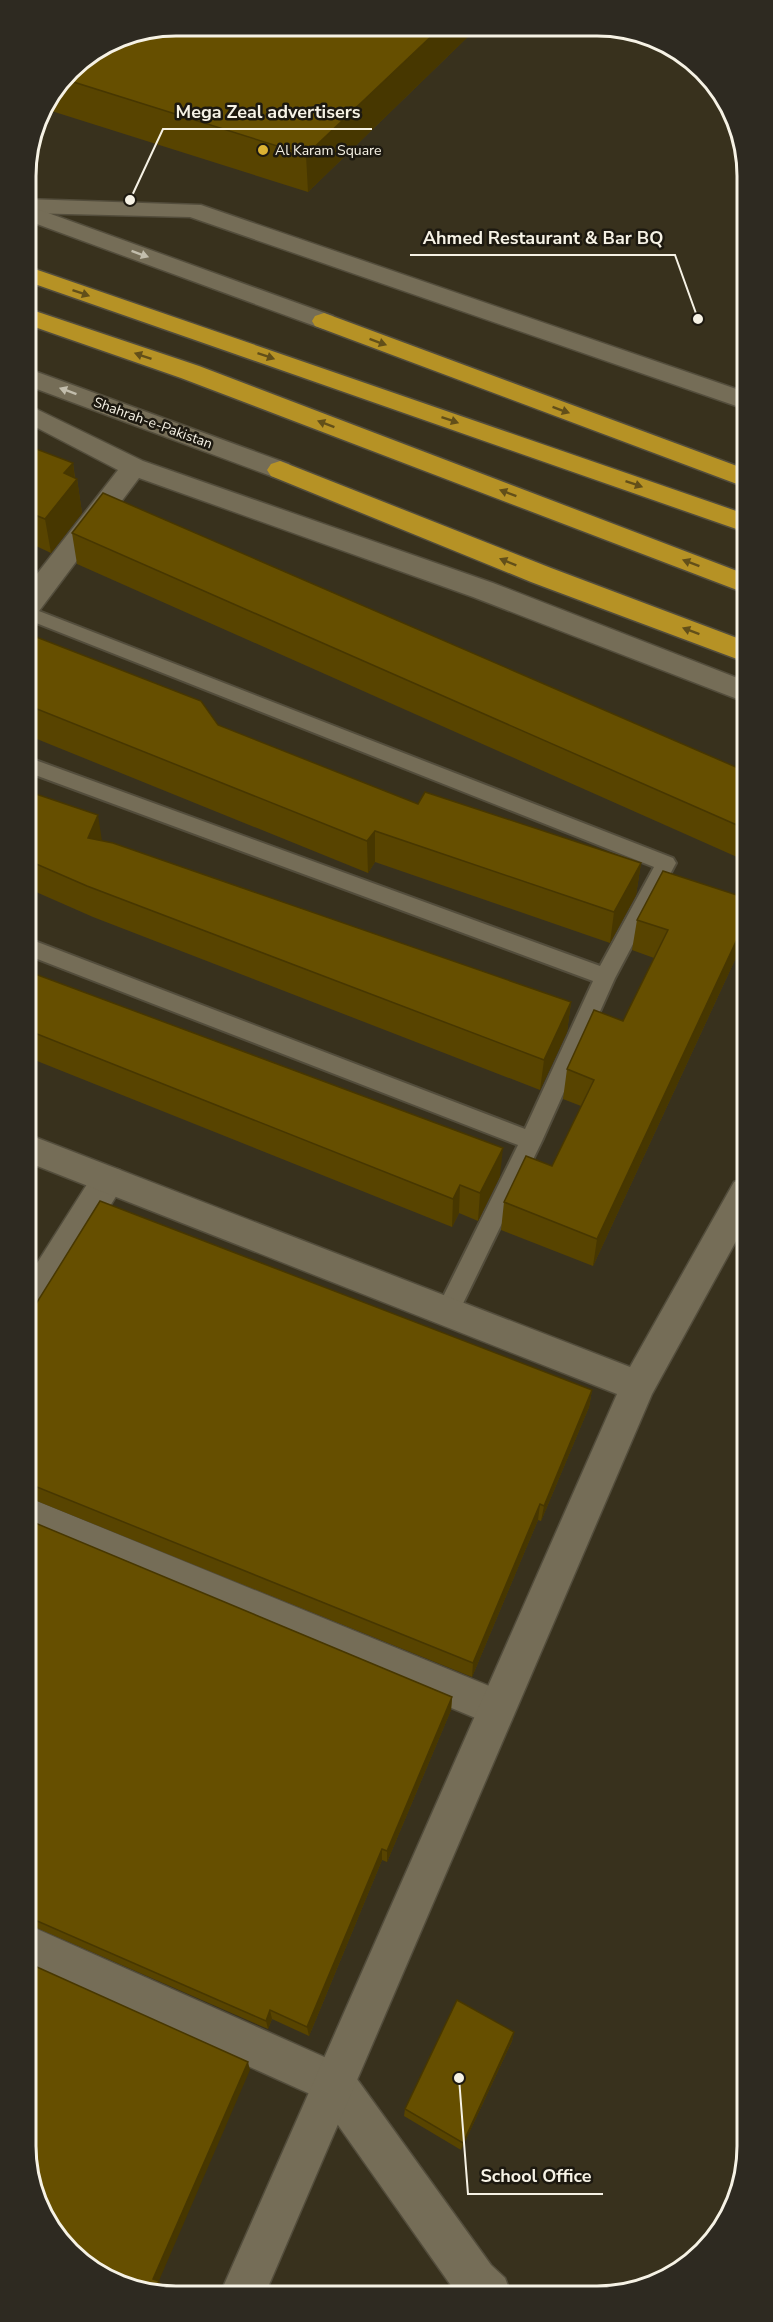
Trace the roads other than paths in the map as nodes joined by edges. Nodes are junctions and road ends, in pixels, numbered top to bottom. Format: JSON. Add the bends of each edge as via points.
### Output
{"nodes":[{"id":1,"x":36,"y":206,"type":"edge"},
{"id":2,"x":36,"y":216,"type":"edge"},
{"id":3,"x":36,"y":276,"type":"edge"},
{"id":4,"x":36,"y":318,"type":"edge"},
{"id":5,"x":324,"y":321,"type":"joint"},
{"id":6,"x":36,"y":380,"type":"edge"},
{"id":7,"x":737,"y":398,"type":"edge"},
{"id":8,"x":36,"y":417,"type":"edge"},
{"id":9,"x":134,"y":467,"type":"junction"},
{"id":10,"x":280,"y":470,"type":"joint"},
{"id":11,"x":737,"y":475,"type":"edge"},
{"id":12,"x":737,"y":520,"type":"edge"},
{"id":13,"x":737,"y":581,"type":"edge"},
{"id":14,"x":36,"y":597,"type":"edge"},
{"id":15,"x":36,"y":614,"type":"edge"},
{"id":16,"x":737,"y":649,"type":"edge"},
{"id":17,"x":737,"y":689,"type":"edge"},
{"id":18,"x":36,"y":767,"type":"edge"},
{"id":19,"x":36,"y":949,"type":"edge"},
{"id":20,"x":605,"y":977,"type":"junction"},
{"id":21,"x":531,"y":1141,"type":"junction"},
{"id":22,"x":36,"y":1152,"type":"edge"},
{"id":23,"x":108,"y":1180,"type":"junction"},
{"id":24,"x":737,"y":1208,"type":"edge"},
{"id":25,"x":36,"y":1295,"type":"edge"},
{"id":26,"x":447,"y":1312,"type":"junction"},
{"id":27,"x":638,"y":1386,"type":"junction"},
{"id":28,"x":36,"y":1518,"type":"edge"},
{"id":29,"x":497,"y":1708,"type":"junction"},
{"id":30,"x":36,"y":1950,"type":"edge"},
{"id":31,"x":334,"y":2083,"type":"junction"},
{"id":32,"x":245,"y":2286,"type":"edge"},
{"id":33,"x":480,"y":2286,"type":"edge"}],
"edges":[{"from":1,"to":7,"type":"street","via":[[193,210]]},
{"from":2,"to":5,"type":"street","one_way":true},
{"from":3,"to":12,"type":"highway","one_way":true},
{"from":13,"to":4,"type":"highway","one_way":true,"via":[[190,372]]},
{"from":5,"to":11,"type":"highway","one_way":true},
{"from":10,"to":6,"type":"street","name":"Shahrah-e-Pakistan","one_way":true},
{"from":8,"to":9,"type":"street"},
{"from":9,"to":14,"type":"street"},
{"from":9,"to":17,"type":"street","via":[[483,590]]},
{"from":16,"to":10,"type":"highway","one_way":true},
{"from":15,"to":20,"type":"lane","via":[[666,863]]},
{"from":18,"to":20,"type":"lane"},
{"from":19,"to":21,"type":"lane"},
{"from":20,"to":21,"type":"lane"},
{"from":21,"to":26,"type":"lane"},
{"from":22,"to":23,"type":"street"},
{"from":23,"to":25,"type":"street"},
{"from":23,"to":26,"type":"street"},
{"from":24,"to":27,"type":"street"},
{"from":26,"to":27,"type":"street"},
{"from":27,"to":29,"type":"street"},
{"from":28,"to":29,"type":"street"},
{"from":29,"to":31,"type":"street"},
{"from":30,"to":31,"type":"street"},
{"from":31,"to":32,"type":"street"},
{"from":31,"to":33,"type":"street"}]}
